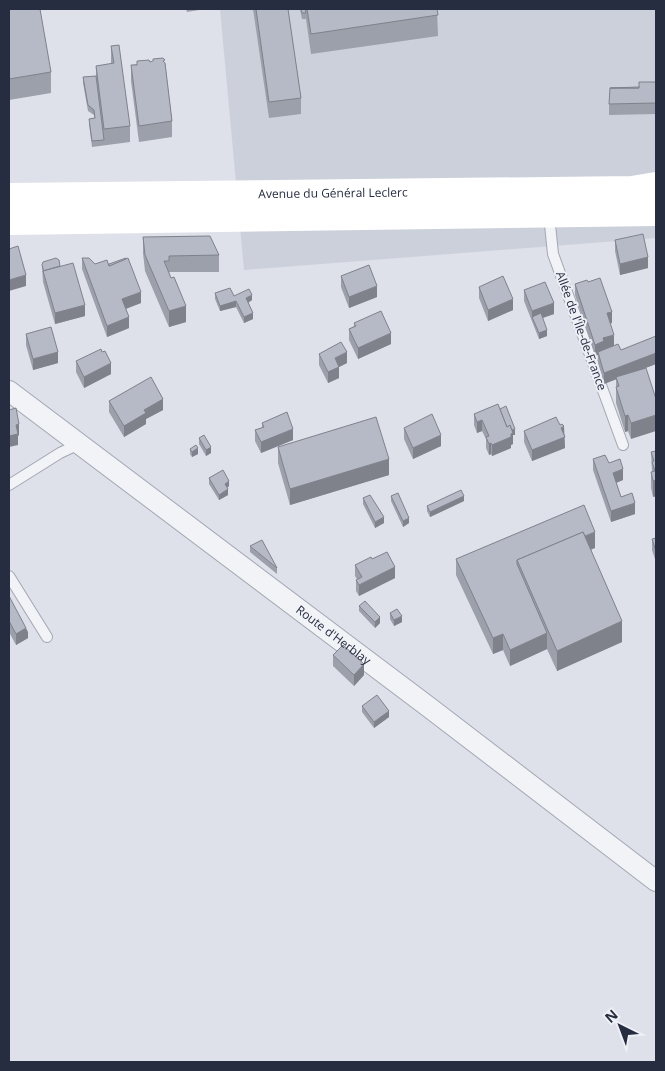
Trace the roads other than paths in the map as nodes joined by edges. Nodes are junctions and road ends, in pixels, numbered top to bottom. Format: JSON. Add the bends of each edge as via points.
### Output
{"nodes":[{"id":1,"x":656,"y":186,"type":"edge"},
{"id":2,"x":9,"y":197,"type":"edge"},
{"id":3,"x":656,"y":212,"type":"edge"},
{"id":4,"x":548,"y":214,"type":"junction"},
{"id":5,"x":9,"y":221,"type":"edge"},
{"id":6,"x":9,"y":391,"type":"edge"},
{"id":7,"x":79,"y":444,"type":"junction"},
{"id":8,"x":623,"y":445,"type":"dead end"},
{"id":9,"x":9,"y":485,"type":"edge"},
{"id":10,"x":9,"y":576,"type":"edge"},
{"id":11,"x":47,"y":637,"type":"dead end"},
{"id":12,"x":656,"y":881,"type":"edge"}],
"edges":[{"from":1,"to":2,"type":"main road","name":"Avenue du Général Leclerc","via":[[632,190]]},
{"from":3,"to":4,"type":"main road","name":"Avenue du Général Leclerc"},
{"from":4,"to":5,"type":"main road","name":"Avenue du Général Leclerc"},
{"from":4,"to":8,"type":"lane","name":"Allée de l'Île-de-France","via":[[553,254]]},
{"from":6,"to":7,"type":"street","name":"Route d'Herblay"},
{"from":7,"to":9,"type":"lane"},
{"from":7,"to":12,"type":"street","name":"Route d'Herblay"},
{"from":10,"to":11,"type":"lane"}]}
